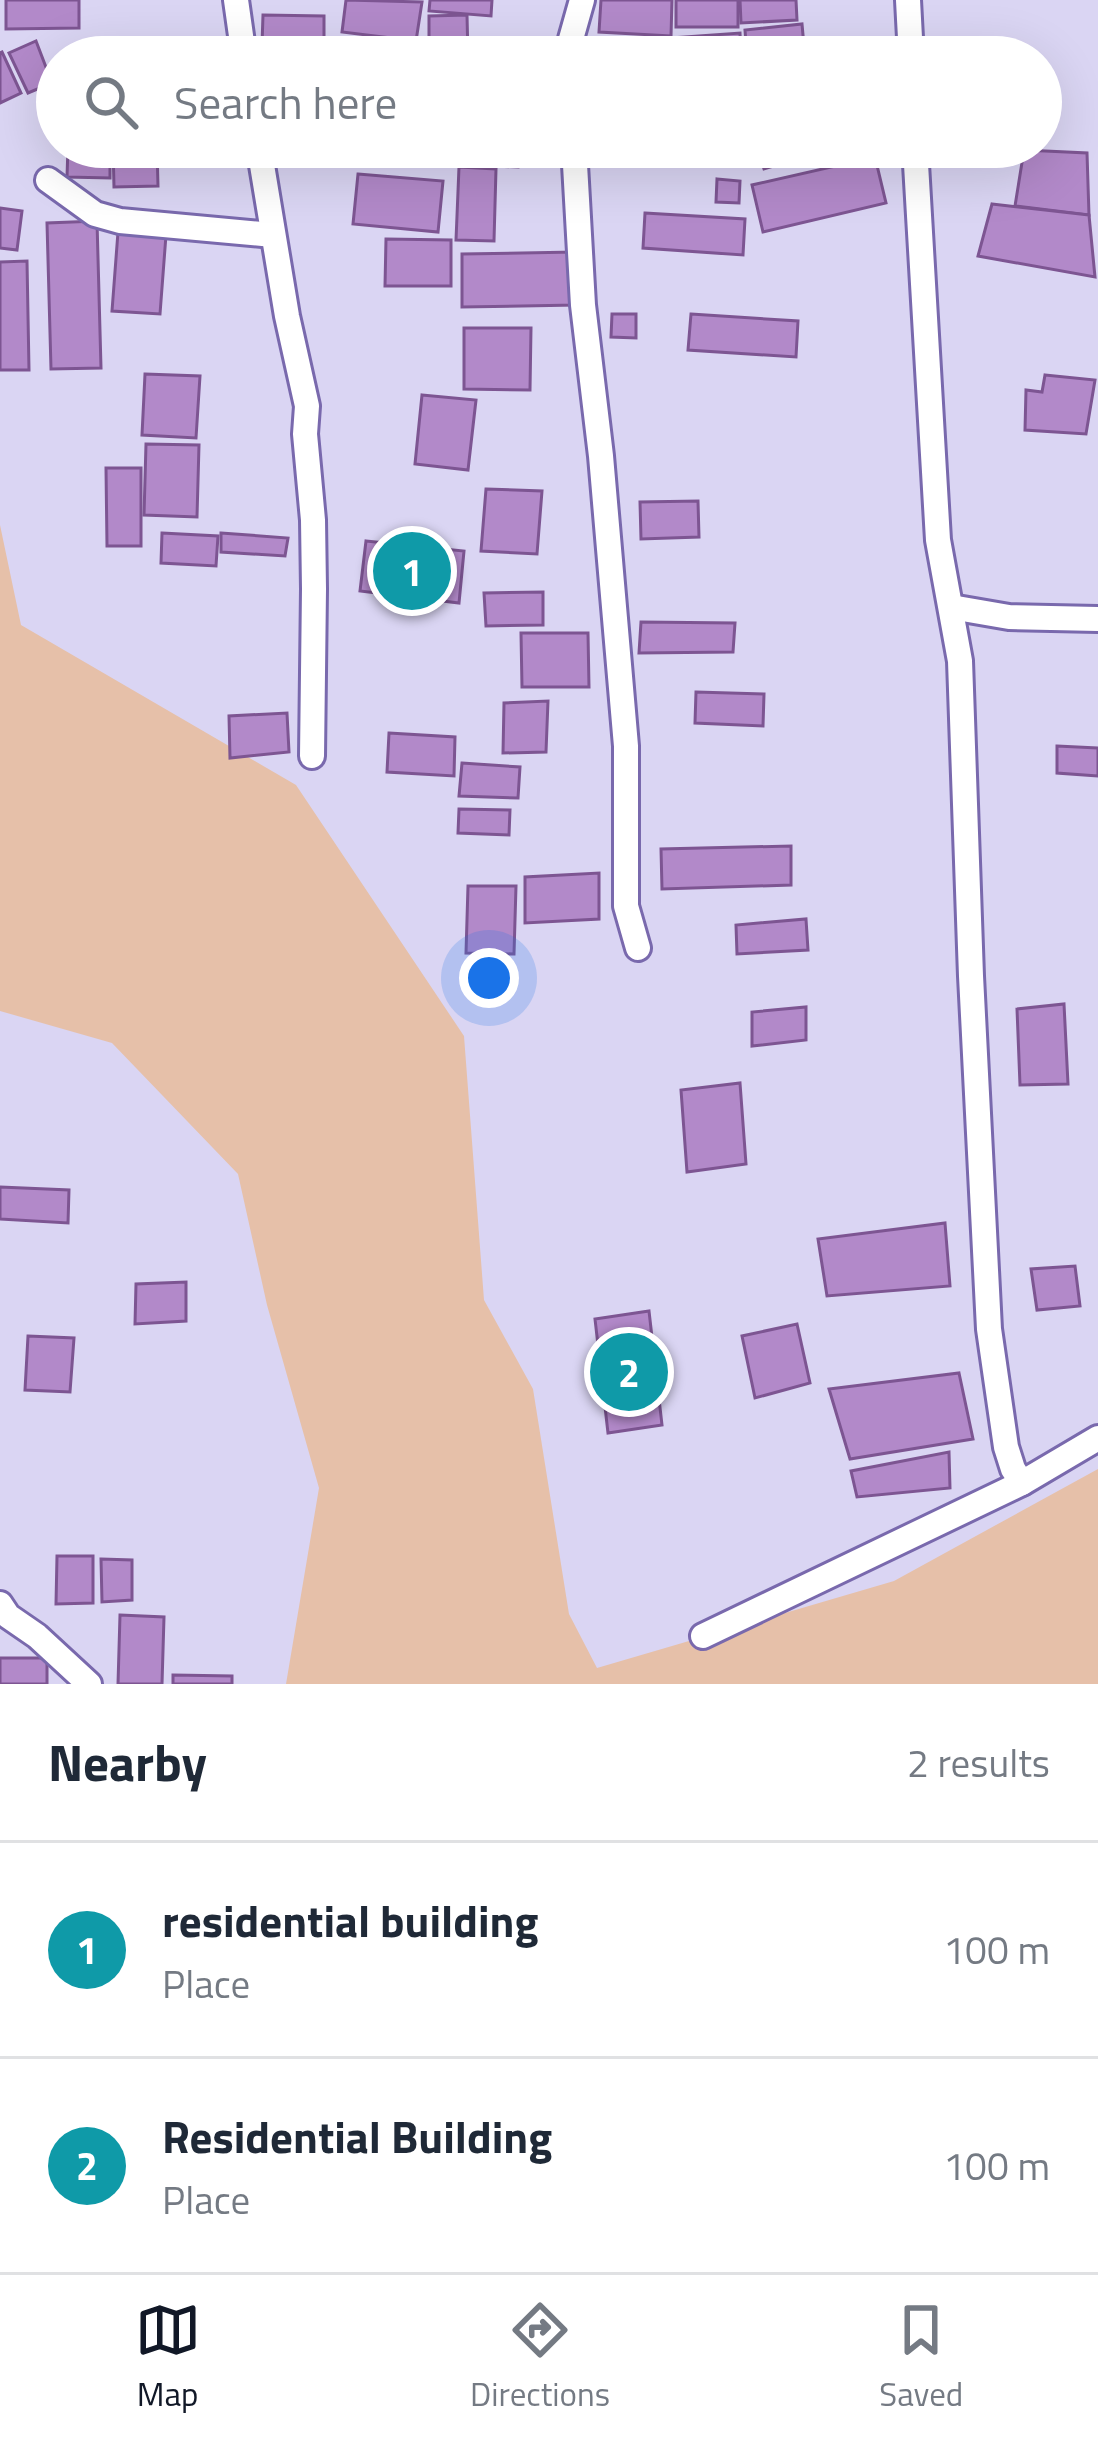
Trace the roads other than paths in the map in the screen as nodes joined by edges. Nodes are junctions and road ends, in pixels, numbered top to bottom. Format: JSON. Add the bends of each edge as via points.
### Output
{"nodes":[{"id":1,"x":236,"y":0,"type":"edge"},
{"id":2,"x":582,"y":0,"type":"edge"},
{"id":3,"x":908,"y":0,"type":"edge"},
{"id":4,"x":241,"y":36,"type":"edge"},
{"id":5,"x":572,"y":36,"type":"edge"},
{"id":6,"x":910,"y":36,"type":"edge"},
{"id":7,"x":262,"y":168,"type":"edge"},
{"id":8,"x":575,"y":168,"type":"edge"},
{"id":9,"x":916,"y":168,"type":"edge"},
{"id":10,"x":48,"y":180,"type":"dead end"},
{"id":11,"x":273,"y":235,"type":"junction"},
{"id":12,"x":951,"y":607,"type":"junction"},
{"id":13,"x":1098,"y":619,"type":"edge"},
{"id":14,"x":312,"y":756,"type":"dead end"},
{"id":15,"x":638,"y":949,"type":"dead end"},
{"id":16,"x":1098,"y":1438,"type":"edge"},
{"id":17,"x":1022,"y":1483,"type":"junction"},
{"id":18,"x":0,"y":1604,"type":"edge"},
{"id":19,"x":703,"y":1636,"type":"dead end"},
{"id":20,"x":89,"y":1684,"type":"edge"}],
"edges":[{"from":1,"to":4,"type":"street"},
{"from":2,"to":5,"type":"street"},
{"from":3,"to":6,"type":"street"},
{"from":7,"to":11,"type":"street"},
{"from":8,"to":15,"type":"street","via":[[626,746],[626,906]]},
{"from":9,"to":12,"type":"street","via":[[938,540]]},
{"from":10,"to":11,"type":"street","via":[[95,214],[120,221]]},
{"from":11,"to":14,"type":"street","via":[[307,406]]},
{"from":12,"to":13,"type":"street"},
{"from":12,"to":17,"type":"street","via":[[960,661],[989,1329],[1006,1447]]},
{"from":16,"to":17,"type":"street"},
{"from":17,"to":19,"type":"street"},
{"from":18,"to":20,"type":"street"}]}
